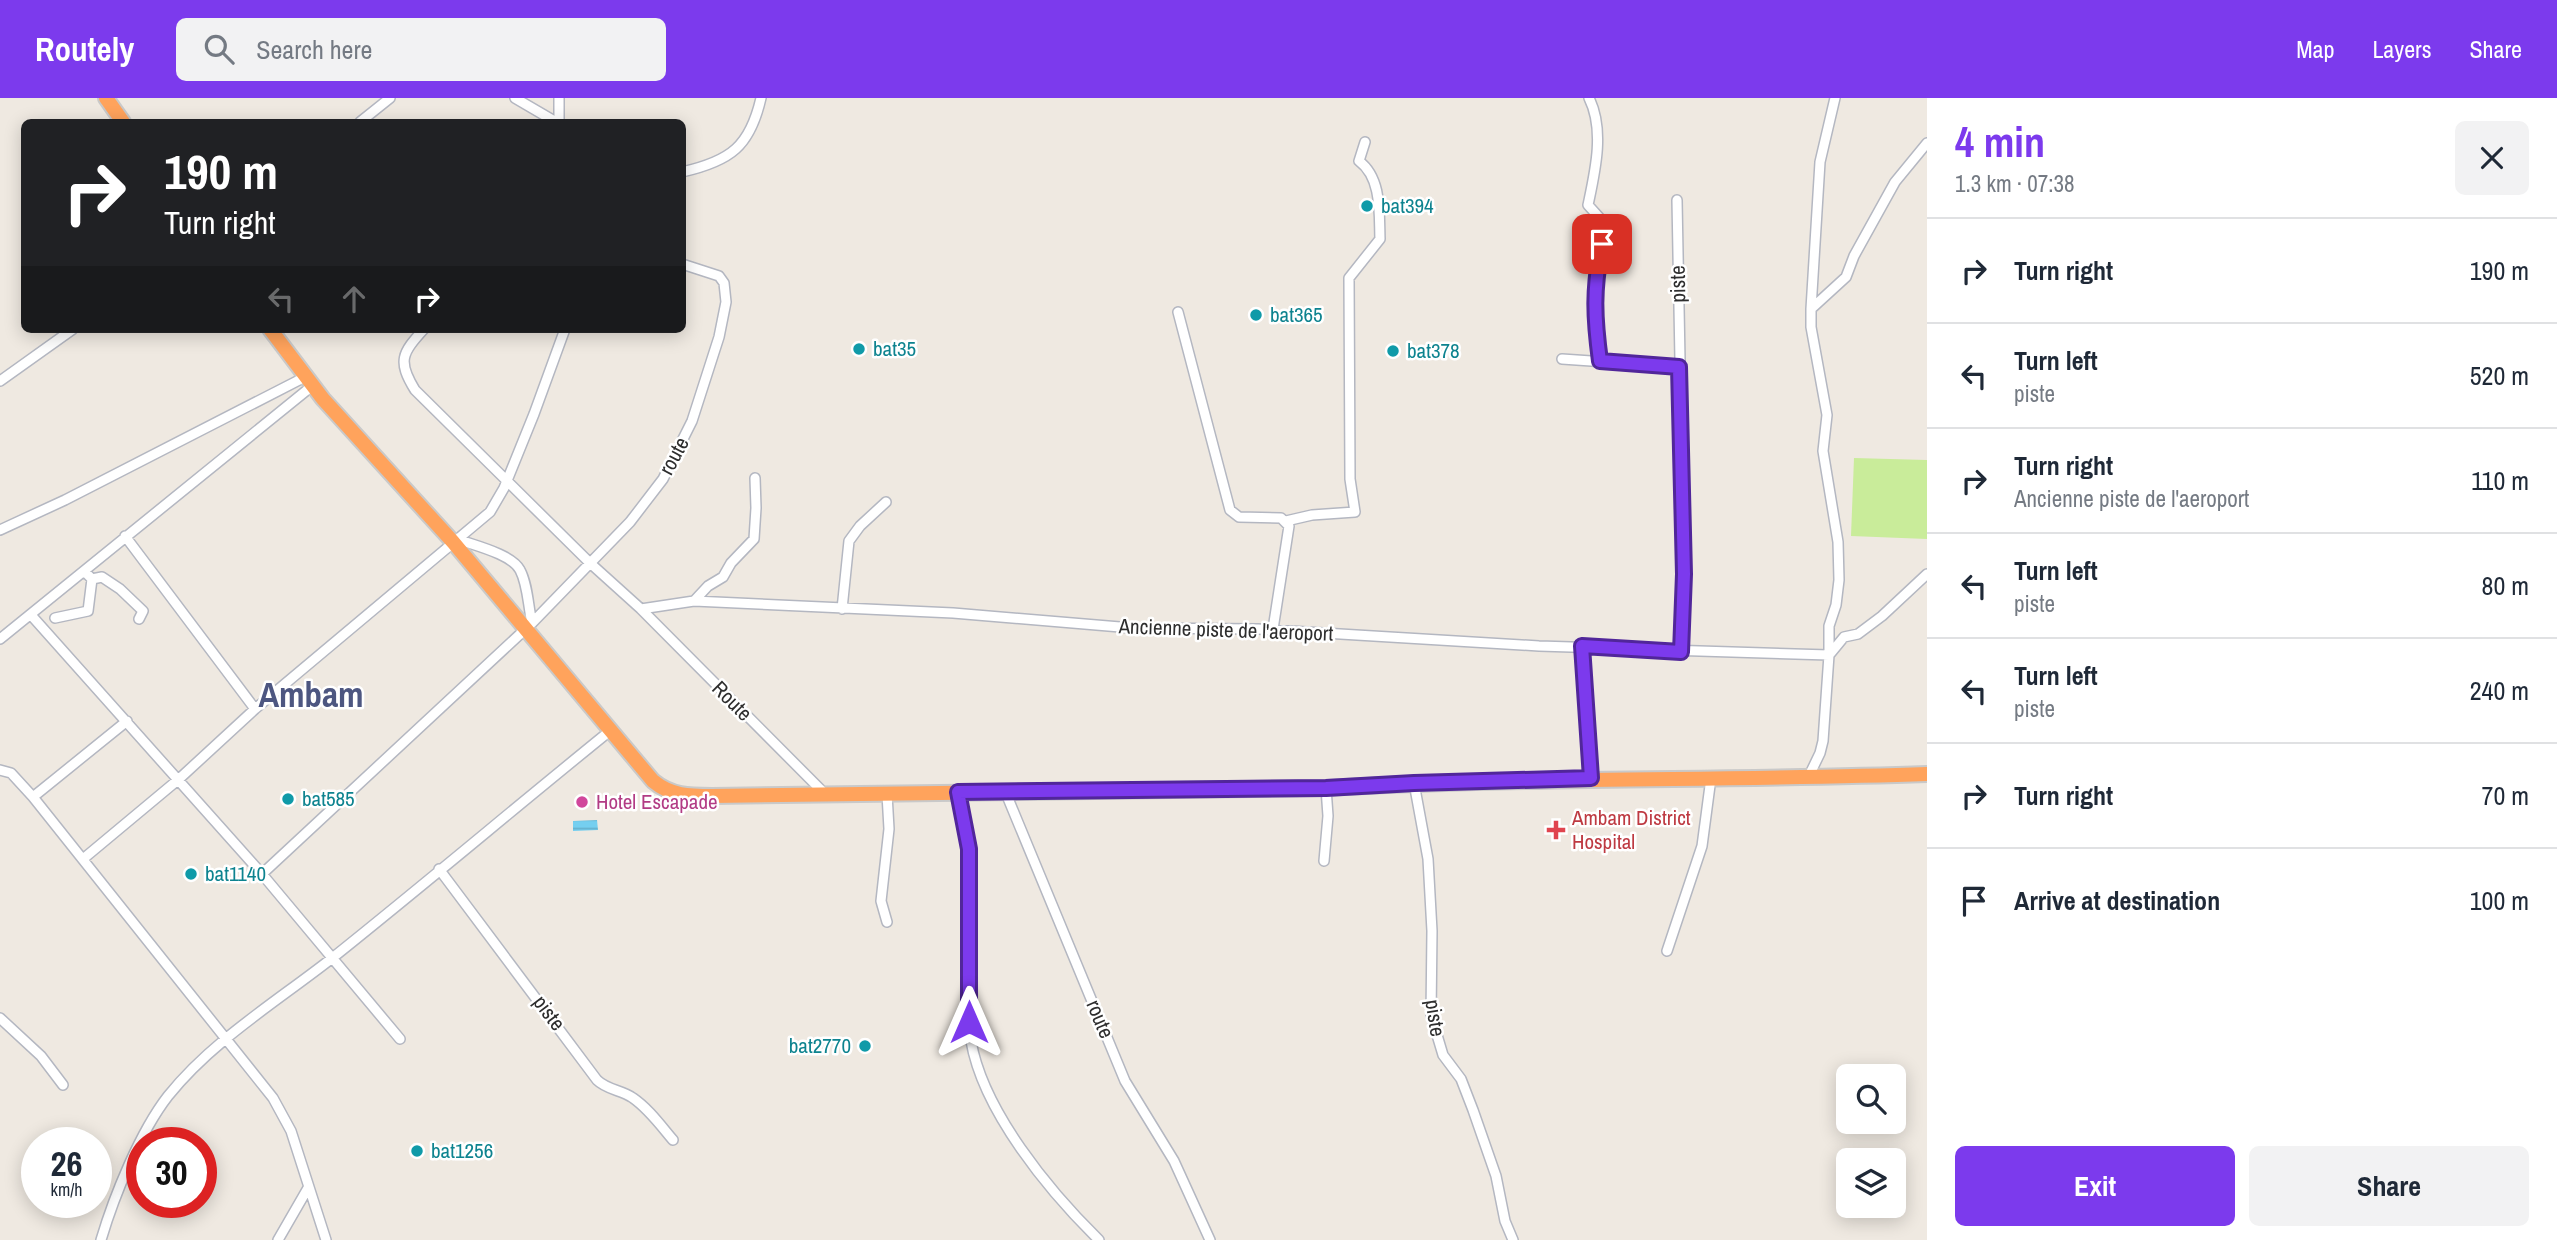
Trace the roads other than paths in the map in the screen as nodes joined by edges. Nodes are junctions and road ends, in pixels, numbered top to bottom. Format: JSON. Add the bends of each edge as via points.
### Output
{"nodes":[{"id":1,"x":106,"y":98,"type":"edge"},
{"id":2,"x":390,"y":98,"type":"edge"},
{"id":3,"x":515,"y":98,"type":"edge"},
{"id":4,"x":559,"y":98,"type":"edge"},
{"id":5,"x":761,"y":98,"type":"edge"},
{"id":6,"x":1589,"y":98,"type":"edge"},
{"id":7,"x":1835,"y":98,"type":"edge"},
{"id":8,"x":121,"y":119,"type":"edge"},
{"id":9,"x":364,"y":119,"type":"edge"},
{"id":10,"x":552,"y":119,"type":"edge"},
{"id":11,"x":557,"y":119,"type":"edge"},
{"id":12,"x":1365,"y":142,"type":"dead end"},
{"id":13,"x":1927,"y":143,"type":"edge"},
{"id":14,"x":686,"y":171,"type":"edge"},
{"id":15,"x":1677,"y":200,"type":"dead end"},
{"id":16,"x":686,"y":265,"type":"edge"},
{"id":17,"x":1811,"y":309,"type":"junction"},
{"id":18,"x":1178,"y":312,"type":"dead end"},
{"id":19,"x":67,"y":333,"type":"edge"},
{"id":20,"x":273,"y":333,"type":"edge"},
{"id":21,"x":421,"y":333,"type":"edge"},
{"id":22,"x":564,"y":333,"type":"edge"},
{"id":23,"x":1562,"y":359,"type":"dead end"},
{"id":24,"x":1600,"y":361,"type":"junction"},
{"id":25,"x":1679,"y":367,"type":"junction"},
{"id":26,"x":0,"y":381,"type":"edge"},
{"id":27,"x":308,"y":382,"type":"junction"},
{"id":28,"x":755,"y":478,"type":"dead end"},
{"id":29,"x":508,"y":479,"type":"junction"},
{"id":30,"x":887,"y":502,"type":"dead end"},
{"id":31,"x":1286,"y":521,"type":"junction"},
{"id":32,"x":0,"y":530,"type":"edge"},
{"id":33,"x":125,"y":536,"type":"junction"},
{"id":34,"x":455,"y":540,"type":"junction"},
{"id":35,"x":590,"y":563,"type":"junction"},
{"id":36,"x":84,"y":571,"type":"junction"},
{"id":37,"x":1927,"y":574,"type":"edge"},
{"id":38,"x":92,"y":579,"type":"junction"},
{"id":39,"x":694,"y":601,"type":"junction"},
{"id":40,"x":641,"y":609,"type":"junction"},
{"id":41,"x":842,"y":609,"type":"junction"},
{"id":42,"x":31,"y":615,"type":"junction"},
{"id":43,"x":55,"y":618,"type":"dead end"},
{"id":44,"x":139,"y":619,"type":"dead end"},
{"id":45,"x":528,"y":626,"type":"junction"},
{"id":46,"x":1273,"y":629,"type":"junction"},
{"id":47,"x":0,"y":639,"type":"edge"},
{"id":48,"x":1582,"y":646,"type":"junction"},
{"id":49,"x":1681,"y":652,"type":"junction"},
{"id":50,"x":1829,"y":655,"type":"junction"},
{"id":51,"x":255,"y":709,"type":"junction"},
{"id":52,"x":127,"y":721,"type":"junction"},
{"id":53,"x":611,"y":730,"type":"junction"},
{"id":54,"x":0,"y":770,"type":"edge"},
{"id":55,"x":1927,"y":774,"type":"edge"},
{"id":56,"x":1591,"y":778,"type":"junction"},
{"id":57,"x":1711,"y":778,"type":"junction"},
{"id":58,"x":1808,"y":778,"type":"junction"},
{"id":59,"x":178,"y":779,"type":"junction"},
{"id":60,"x":1414,"y":783,"type":"junction"},
{"id":61,"x":1326,"y":788,"type":"junction"},
{"id":62,"x":1005,"y":790,"type":"junction"},
{"id":63,"x":958,"y":792,"type":"junction"},
{"id":64,"x":824,"y":793,"type":"junction"},
{"id":65,"x":887,"y":794,"type":"junction"},
{"id":66,"x":33,"y":797,"type":"junction"},
{"id":67,"x":83,"y":859,"type":"junction"},
{"id":68,"x":1324,"y":861,"type":"dead end"},
{"id":69,"x":439,"y":869,"type":"junction"},
{"id":70,"x":262,"y":874,"type":"junction"},
{"id":71,"x":887,"y":922,"type":"dead end"},
{"id":72,"x":1667,"y":951,"type":"dead end"},
{"id":73,"x":333,"y":957,"type":"junction"},
{"id":74,"x":0,"y":1018,"type":"edge"},
{"id":75,"x":400,"y":1039,"type":"dead end"},
{"id":76,"x":226,"y":1040,"type":"junction"},
{"id":77,"x":63,"y":1085,"type":"dead end"},
{"id":78,"x":673,"y":1140,"type":"dead end"},
{"id":79,"x":308,"y":1188,"type":"junction"},
{"id":80,"x":101,"y":1240,"type":"edge"},
{"id":81,"x":278,"y":1240,"type":"edge"},
{"id":82,"x":326,"y":1240,"type":"edge"},
{"id":83,"x":1099,"y":1240,"type":"edge"},
{"id":84,"x":1210,"y":1240,"type":"edge"},
{"id":85,"x":1513,"y":1240,"type":"edge"}],
"edges":[{"from":1,"to":8,"type":"highway"},
{"from":2,"to":9,"type":"street"},
{"from":3,"to":10,"type":"street"},
{"from":4,"to":11,"type":"street"},
{"from":5,"to":14,"type":"street","via":[[752,131],[740,145],[718,160]]},
{"from":6,"to":24,"type":"street","via":[[1595,110],[1597,164],[1588,205],[1605,225],[1595,283]]},
{"from":7,"to":17,"type":"street","via":[[1820,162]]},
{"from":12,"to":31,"type":"street","via":[[1359,161],[1368,168],[1378,197],[1380,239],[1349,278],[1350,479],[1355,512]]},
{"from":13,"to":17,"type":"street","via":[[1895,182],[1846,277]]},
{"from":15,"to":25,"type":"street","name":"piste"},
{"from":16,"to":35,"type":"street","name":"route","via":[[713,272],[724,283],[726,302],[692,421],[672,464],[647,501]]},
{"from":17,"to":50,"type":"street","via":[[1828,415],[1824,451],[1838,542],[1839,580],[1829,626]]},
{"from":18,"to":31,"type":"street","via":[[1230,510],[1239,517]]},
{"from":19,"to":26,"type":"street"},
{"from":20,"to":27,"type":"highway"},
{"from":21,"to":29,"type":"street","via":[[405,353],[407,377]]},
{"from":22,"to":29,"type":"street"},
{"from":23,"to":24,"type":"street"},
{"from":24,"to":25,"type":"street"},
{"from":25,"to":49,"type":"street","name":"piste","via":[[1684,574]]},
{"from":27,"to":32,"type":"street"},
{"from":27,"to":33,"type":"street"},
{"from":27,"to":34,"type":"highway"},
{"from":28,"to":39,"type":"street","via":[[754,539],[723,577]]},
{"from":29,"to":34,"type":"street","via":[[490,512]]},
{"from":29,"to":35,"type":"street"},
{"from":30,"to":41,"type":"street","via":[[849,541]]},
{"from":31,"to":46,"type":"street","via":[[1289,526]]},
{"from":33,"to":36,"type":"street"},
{"from":33,"to":51,"type":"street"},
{"from":34,"to":45,"type":"highway"},
{"from":34,"to":45,"type":"street","via":[[515,562],[526,588]]},
{"from":34,"to":51,"type":"street"},
{"from":35,"to":40,"type":"street"},
{"from":35,"to":45,"type":"street","name":"route"},
{"from":36,"to":38,"type":"street"},
{"from":36,"to":42,"type":"street"},
{"from":37,"to":50,"type":"street","via":[[1882,616],[1858,634],[1844,637]]},
{"from":38,"to":43,"type":"street","via":[[88,611]]},
{"from":38,"to":44,"type":"street","via":[[102,577],[120,589],[143,611]]},
{"from":39,"to":40,"type":"street","name":"Ancienne piste de l'aeroport"},
{"from":39,"to":41,"type":"street","name":"Ancienne piste de l'aeroport"},
{"from":40,"to":64,"type":"street","name":"Route"},
{"from":41,"to":46,"type":"street","name":"Ancienne piste de l'aeroport","via":[[1132,628]]},
{"from":42,"to":47,"type":"street"},
{"from":42,"to":52,"type":"street"},
{"from":45,"to":53,"type":"highway"},
{"from":45,"to":70,"type":"street","name":"route"},
{"from":46,"to":48,"type":"street","name":"Ancienne piste de l'aeroport"},
{"from":48,"to":49,"type":"street","name":"Ancienne piste de l'aeroport"},
{"from":48,"to":56,"type":"street"},
{"from":49,"to":50,"type":"street","name":"Ancienne piste de l'aeroport"},
{"from":50,"to":58,"type":"street","via":[[1823,741]]},
{"from":51,"to":59,"type":"street"},
{"from":52,"to":59,"type":"street"},
{"from":52,"to":66,"type":"street"},
{"from":53,"to":64,"type":"highway","via":[[653,781],[674,794]]},
{"from":53,"to":69,"type":"street"},
{"from":54,"to":66,"type":"street","via":[[11,772]]},
{"from":55,"to":58,"type":"highway"},
{"from":56,"to":57,"type":"highway"},
{"from":56,"to":60,"type":"highway"},
{"from":57,"to":58,"type":"highway"},
{"from":57,"to":72,"type":"street","via":[[1702,846]]},
{"from":59,"to":67,"type":"street"},
{"from":59,"to":70,"type":"street"},
{"from":60,"to":61,"type":"highway"},
{"from":60,"to":85,"type":"street","name":"piste","via":[[1428,859],[1431,1015],[1443,1055],[1461,1079],[1473,1110]]},
{"from":61,"to":62,"type":"highway"},
{"from":61,"to":68,"type":"street"},
{"from":62,"to":63,"type":"highway"},
{"from":62,"to":84,"type":"street","name":"route","via":[[1125,1081],[1174,1161]]},
{"from":63,"to":65,"type":"highway"},
{"from":63,"to":83,"type":"street","via":[[969,849],[969,1022],[976,1065],[1005,1125]]},
{"from":64,"to":65,"type":"highway"},
{"from":65,"to":71,"type":"street","via":[[889,829],[881,901]]},
{"from":66,"to":67,"type":"street"},
{"from":67,"to":76,"type":"street"},
{"from":69,"to":73,"type":"street"},
{"from":69,"to":78,"type":"street","name":"piste","via":[[597,1080],[640,1103]]},
{"from":70,"to":73,"type":"street"},
{"from":73,"to":75,"type":"street"},
{"from":73,"to":76,"type":"street"},
{"from":74,"to":77,"type":"street","via":[[41,1056]]},
{"from":76,"to":79,"type":"street","via":[[284,1115]]},
{"from":76,"to":80,"type":"street","via":[[156,1114],[119,1189]]},
{"from":79,"to":81,"type":"street"},
{"from":79,"to":82,"type":"street"}]}
